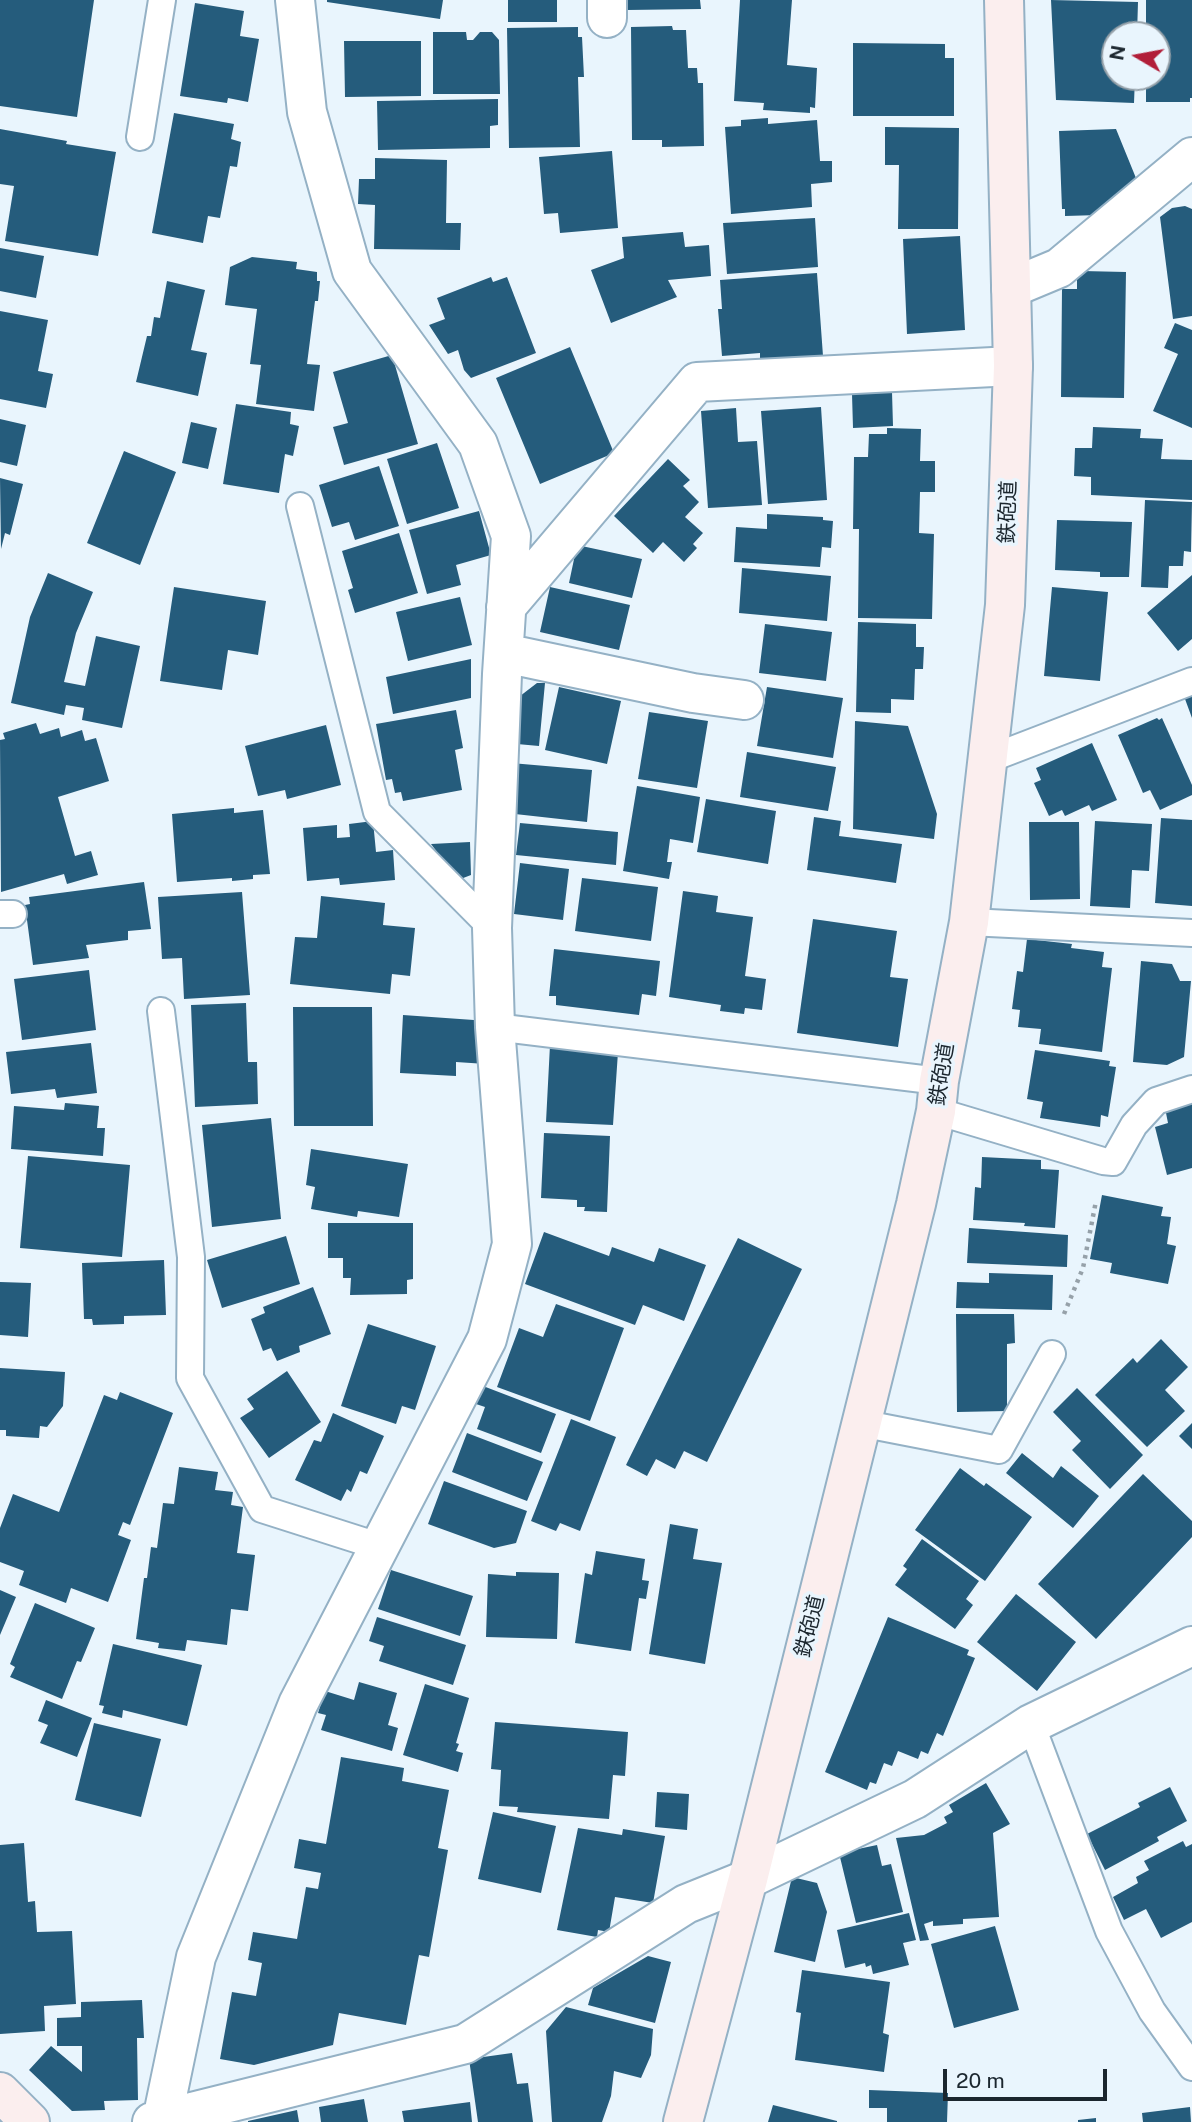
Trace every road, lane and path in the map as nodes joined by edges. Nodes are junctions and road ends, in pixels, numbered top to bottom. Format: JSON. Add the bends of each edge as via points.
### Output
{"nodes":[{"id":1,"x":162,"y":0,"type":"edge"},
{"id":2,"x":295,"y":0,"type":"edge"},
{"id":3,"x":1004,"y":0,"type":"edge"},
{"id":4,"x":140,"y":137,"type":"dead end"},
{"id":5,"x":1192,"y":157,"type":"edge"},
{"id":6,"x":1011,"y":288,"type":"junction"},
{"id":7,"x":1013,"y":366,"type":"junction"},
{"id":8,"x":300,"y":506,"type":"dead end"},
{"id":9,"x":506,"y":607,"type":"junction"},
{"id":10,"x":503,"y":653,"type":"junction"},
{"id":11,"x":1192,"y":681,"type":"edge"},
{"id":12,"x":744,"y":700,"type":"dead end"},
{"id":13,"x":989,"y":759,"type":"junction"},
{"id":14,"x":969,"y":922,"type":"junction"},
{"id":15,"x":492,"y":928,"type":"junction"},
{"id":16,"x":1192,"y":933,"type":"edge"},
{"id":17,"x":161,"y":1011,"type":"dead end"},
{"id":18,"x":495,"y":1027,"type":"junction"},
{"id":19,"x":1192,"y":1089,"type":"edge"},
{"id":20,"x":937,"y":1096,"type":"junction"},
{"id":21,"x":1103,"y":1161,"type":"junction"},
{"id":22,"x":1052,"y":1354,"type":"joint"},
{"id":23,"x":860,"y":1423,"type":"junction"},
{"id":24,"x":379,"y":1546,"type":"junction"},
{"id":25,"x":1192,"y":1646,"type":"edge"},
{"id":26,"x":1031,"y":1724,"type":"junction"},
{"id":27,"x":748,"y":1879,"type":"junction"},
{"id":28,"x":1192,"y":2067,"type":"edge"},
{"id":29,"x":0,"y":2092,"type":"edge"},
{"id":30,"x":157,"y":2121,"type":"edge"},
{"id":31,"x":30,"y":2122,"type":"edge"},
{"id":32,"x":683,"y":2122,"type":"edge"}],
"edges":[{"from":1,"to":4,"type":"lane"},
{"from":2,"to":9,"type":"street","via":[[307,112],[352,271],[478,444],[511,536]]},
{"from":3,"to":6,"type":"street","name":"鉄砲道"},
{"from":5,"to":6,"type":"street","via":[[1059,268]]},
{"from":6,"to":7,"type":"street","name":"鉄砲道"},
{"from":7,"to":9,"type":"street","via":[[697,382]]},
{"from":7,"to":13,"type":"street","name":"鉄砲道","via":[[1005,605]]},
{"from":8,"to":15,"type":"lane","via":[[377,812]]},
{"from":9,"to":10,"type":"street"},
{"from":10,"to":12,"type":"street"},
{"from":10,"to":15,"type":"street"},
{"from":11,"to":13,"type":"lane"},
{"from":13,"to":14,"type":"street","name":"鉄砲道"},
{"from":14,"to":16,"type":"lane"},
{"from":14,"to":20,"type":"street","name":"鉄砲道"},
{"from":15,"to":18,"type":"street"},
{"from":17,"to":24,"type":"lane","via":[[191,1257],[190,1378],[261,1509]]},
{"from":18,"to":20,"type":"lane"},
{"from":18,"to":24,"type":"street","via":[[512,1244],[487,1339]]},
{"from":19,"to":21,"type":"lane","via":[[1156,1101],[1134,1125],[1113,1162]]},
{"from":20,"to":21,"type":"lane"},
{"from":20,"to":23,"type":"street","name":"鉄砲道","via":[[916,1203]]},
{"from":21,"to":22,"type":"path","via":[[1083,1268],[1056,1332]]},
{"from":22,"to":23,"type":"lane","via":[[999,1450]]},
{"from":23,"to":27,"type":"street","name":"鉄砲道"},
{"from":24,"to":30,"type":"street","via":[[298,1704],[196,1957]]},
{"from":25,"to":26,"type":"street"},
{"from":26,"to":27,"type":"street","via":[[915,1799]]},
{"from":26,"to":28,"type":"lane","via":[[1109,1931],[1152,2011]]},
{"from":27,"to":30,"type":"street","via":[[685,1904],[465,2044]]},
{"from":27,"to":32,"type":"street","name":"鉄砲道"},
{"from":29,"to":31,"type":"street"}]}
